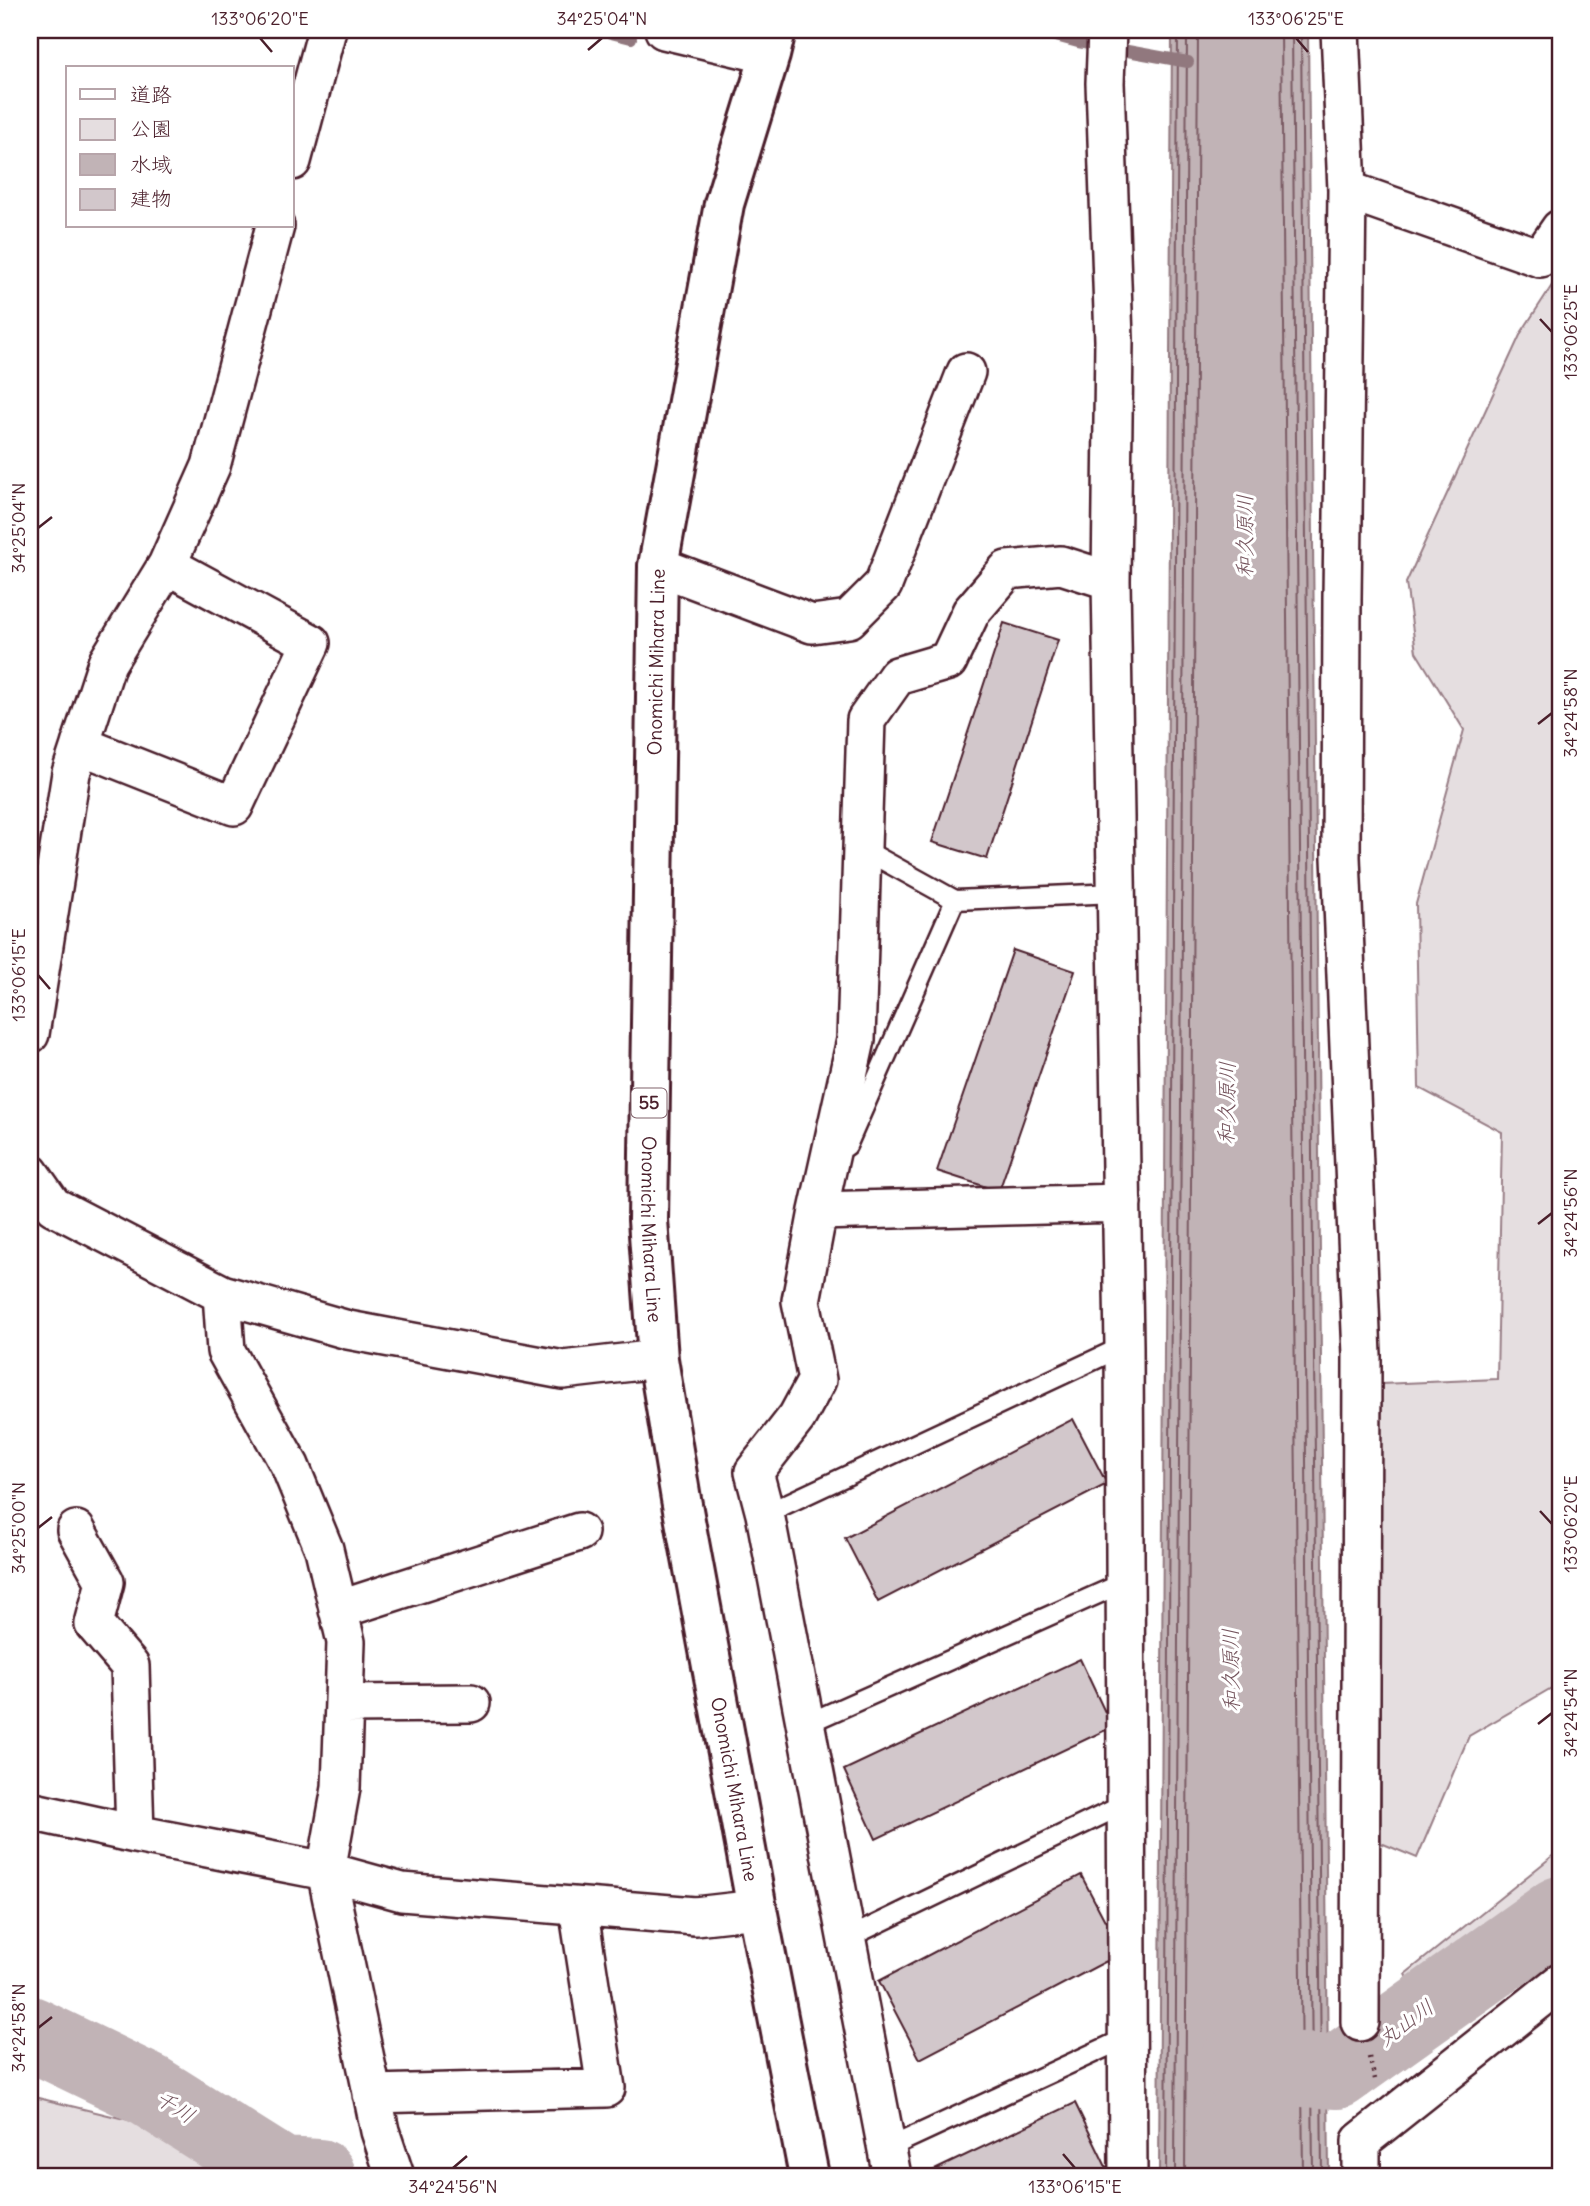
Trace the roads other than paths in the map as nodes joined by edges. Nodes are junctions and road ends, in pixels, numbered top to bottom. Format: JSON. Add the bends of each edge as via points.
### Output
{"nodes":[{"id":1,"x":327,"y":30,"type":"edge"},
{"id":2,"x":664,"y":30,"type":"edge"},
{"id":3,"x":1340,"y":30,"type":"edge"},
{"id":4,"x":1107,"y":31,"type":"edge"},
{"id":5,"x":773,"y":43,"type":"edge"},
{"id":6,"x":294,"y":154,"type":"edge"},
{"id":7,"x":1347,"y":190,"type":"junction"},
{"id":8,"x":274,"y":228,"type":"edge"},
{"id":9,"x":1560,"y":229,"type":"edge"},
{"id":10,"x":966,"y":372,"type":"dead end"},
{"id":11,"x":167,"y":565,"type":"junction"},
{"id":12,"x":657,"y":566,"type":"junction"},
{"id":13,"x":1111,"y":582,"type":"junction"},
{"id":14,"x":80,"y":745,"type":"junction"},
{"id":15,"x":862,"y":848,"type":"junction"},
{"id":16,"x":1116,"y":892,"type":"junction"},
{"id":17,"x":955,"y":900,"type":"junction"},
{"id":18,"x":30,"y":1034,"type":"edge"},
{"id":19,"x":30,"y":1173,"type":"edge"},
{"id":20,"x":1122,"y":1203,"type":"junction"},
{"id":21,"x":818,"y":1211,"type":"junction"},
{"id":22,"x":222,"y":1294,"type":"junction"},
{"id":23,"x":1124,"y":1346,"type":"junction"},
{"id":24,"x":659,"y":1359,"type":"junction"},
{"id":25,"x":765,"y":1514,"type":"junction"},
{"id":26,"x":76,"y":1530,"type":"dead end"},
{"id":27,"x":579,"y":1532,"type":"dead end"},
{"id":28,"x":1125,"y":1582,"type":"junction"},
{"id":29,"x":338,"y":1611,"type":"junction"},
{"id":30,"x":471,"y":1703,"type":"dead end"},
{"id":31,"x":344,"y":1704,"type":"junction"},
{"id":32,"x":806,"y":1724,"type":"junction"},
{"id":33,"x":1127,"y":1803,"type":"junction"},
{"id":34,"x":30,"y":1811,"type":"edge"},
{"id":35,"x":135,"y":1834,"type":"junction"},
{"id":36,"x":326,"y":1871,"type":"junction"},
{"id":37,"x":578,"y":1907,"type":"junction"},
{"id":38,"x":757,"y":1909,"type":"junction"},
{"id":39,"x":846,"y":1939,"type":"junction"},
{"id":40,"x":1560,"y":1983,"type":"edge"},
{"id":41,"x":1360,"y":2022,"type":"road end"},
{"id":42,"x":1128,"y":2036,"type":"junction"},
{"id":43,"x":372,"y":2094,"type":"junction"},
{"id":44,"x":889,"y":2163,"type":"edge"},
{"id":45,"x":395,"y":2176,"type":"edge"},
{"id":46,"x":809,"y":2176,"type":"edge"},
{"id":47,"x":1128,"y":2176,"type":"edge"},
{"id":48,"x":1361,"y":2176,"type":"edge"}],
"edges":[{"from":1,"to":6,"type":"street"},
{"from":2,"to":5,"type":"street"},
{"from":3,"to":7,"type":"street"},
{"from":4,"to":13,"type":"street","via":[[1114,340]]},
{"from":5,"to":12,"type":"main road","name":"Onomichi Mihara Line","number":"55","via":[[724,204]]},
{"from":7,"to":9,"type":"street","via":[[1540,258]]},
{"from":7,"to":41,"type":"street","via":[[1341,857],[1363,1355]]},
{"from":8,"to":11,"type":"street","via":[[211,466]]},
{"from":10,"to":12,"type":"street","via":[[883,585],[849,619],[812,624]]},
{"from":11,"to":14,"type":"street","via":[[107,663]]},
{"from":11,"to":14,"type":"street","via":[[311,643],[233,807]]},
{"from":12,"to":24,"type":"main road","name":"Onomichi Mihara Line","number":"55","via":[[648,1220]]},
{"from":13,"to":15,"type":"street","via":[[1061,565],[1007,570],[971,612],[948,661],[897,676],[866,720]]},
{"from":13,"to":16,"type":"street"},
{"from":14,"to":18,"type":"street","via":[[71,773]]},
{"from":15,"to":17,"type":"lane"},
{"from":15,"to":21,"type":"street","via":[[856,1040]]},
{"from":16,"to":17,"type":"lane"},
{"from":16,"to":20,"type":"street"},
{"from":17,"to":21,"type":"lane"},
{"from":19,"to":22,"type":"street","via":[[53,1206]]},
{"from":20,"to":21,"type":"street"},
{"from":20,"to":23,"type":"street"},
{"from":21,"to":25,"type":"street","via":[[801,1301],[817,1380],[797,1417],[754,1472]]},
{"from":22,"to":24,"type":"street","via":[[348,1330],[563,1370]]},
{"from":22,"to":29,"type":"street","via":[[226,1351],[290,1466],[324,1549]]},
{"from":23,"to":25,"type":"lane"},
{"from":23,"to":28,"type":"street"},
{"from":24,"to":38,"type":"main road","name":"Onomichi Mihara Line","number":"55"},
{"from":25,"to":32,"type":"street"},
{"from":26,"to":35,"type":"street","via":[[105,1582],[94,1624],[130,1666]]},
{"from":27,"to":29,"type":"street"},
{"from":28,"to":32,"type":"lane"},
{"from":28,"to":33,"type":"street"},
{"from":29,"to":31,"type":"street","via":[[346,1642]]},
{"from":30,"to":31,"type":"street"},
{"from":31,"to":36,"type":"street","via":[[341,1788]]},
{"from":32,"to":39,"type":"street"},
{"from":33,"to":39,"type":"lane"},
{"from":33,"to":42,"type":"street"},
{"from":34,"to":35,"type":"street"},
{"from":35,"to":36,"type":"street"},
{"from":36,"to":37,"type":"street","via":[[402,1892]]},
{"from":36,"to":43,"type":"street"},
{"from":37,"to":38,"type":"street","via":[[695,1916]]},
{"from":37,"to":43,"type":"street","via":[[606,2088]]},
{"from":38,"to":46,"type":"main road","name":"Onomichi Mihara Line","number":"55"},
{"from":39,"to":44,"type":"street"},
{"from":40,"to":48,"type":"street","via":[[1361,2141]]},
{"from":42,"to":44,"type":"lane"},
{"from":42,"to":47,"type":"street"},
{"from":43,"to":45,"type":"street"}]}
